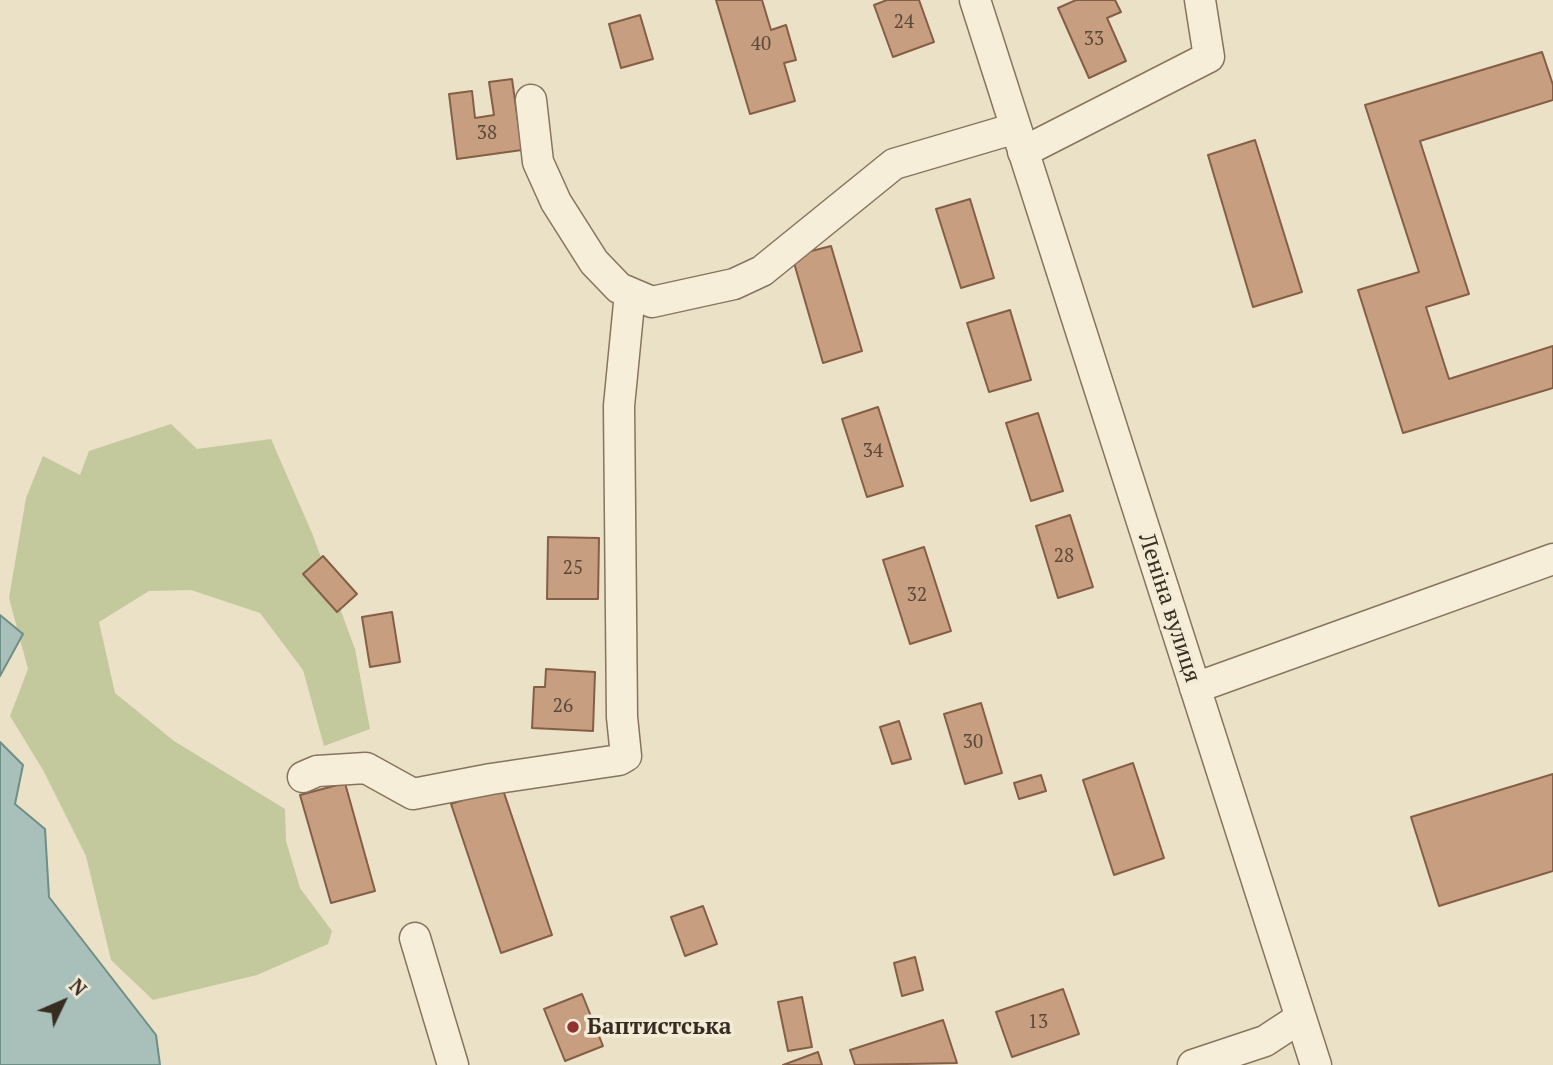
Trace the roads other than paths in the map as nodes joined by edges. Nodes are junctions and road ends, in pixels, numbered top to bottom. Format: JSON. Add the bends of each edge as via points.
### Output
{"nodes":[{"id":1,"x":975,"y":0,"type":"edge"},
{"id":2,"x":1200,"y":0,"type":"edge"},
{"id":3,"x":531,"y":100,"type":"dead end"},
{"id":4,"x":1019,"y":140,"type":"junction"},
{"id":5,"x":630,"y":293,"type":"junction"},
{"id":6,"x":1553,"y":559,"type":"edge"},
{"id":7,"x":1195,"y":688,"type":"junction"},
{"id":8,"x":303,"y":776,"type":"dead end"},
{"id":9,"x":415,"y":939,"type":"dead end"},
{"id":10,"x":1300,"y":1018,"type":"junction"},
{"id":11,"x":453,"y":1065,"type":"edge"},
{"id":12,"x":1193,"y":1065,"type":"edge"},
{"id":13,"x":1316,"y":1065,"type":"edge"}],
"edges":[{"from":1,"to":4,"type":"street","name":"Леніна вулиця"},
{"from":2,"to":4,"type":"street","via":[[1209,57]]},
{"from":3,"to":5,"type":"street","via":[[538,162],[556,202],[594,262]]},
{"from":4,"to":5,"type":"street","via":[[894,164],[762,271],[734,284],[652,302]]},
{"from":4,"to":7,"type":"street","name":"Леніна вулиця"},
{"from":5,"to":8,"type":"street","via":[[619,406],[626,756],[619,761],[413,794],[366,768]]},
{"from":6,"to":7,"type":"street"},
{"from":7,"to":10,"type":"street","name":"Леніна вулиця"},
{"from":9,"to":11,"type":"street"},
{"from":10,"to":12,"type":"street","via":[[1265,1041]]},
{"from":10,"to":13,"type":"street","name":"Леніна вулиця"}]}
